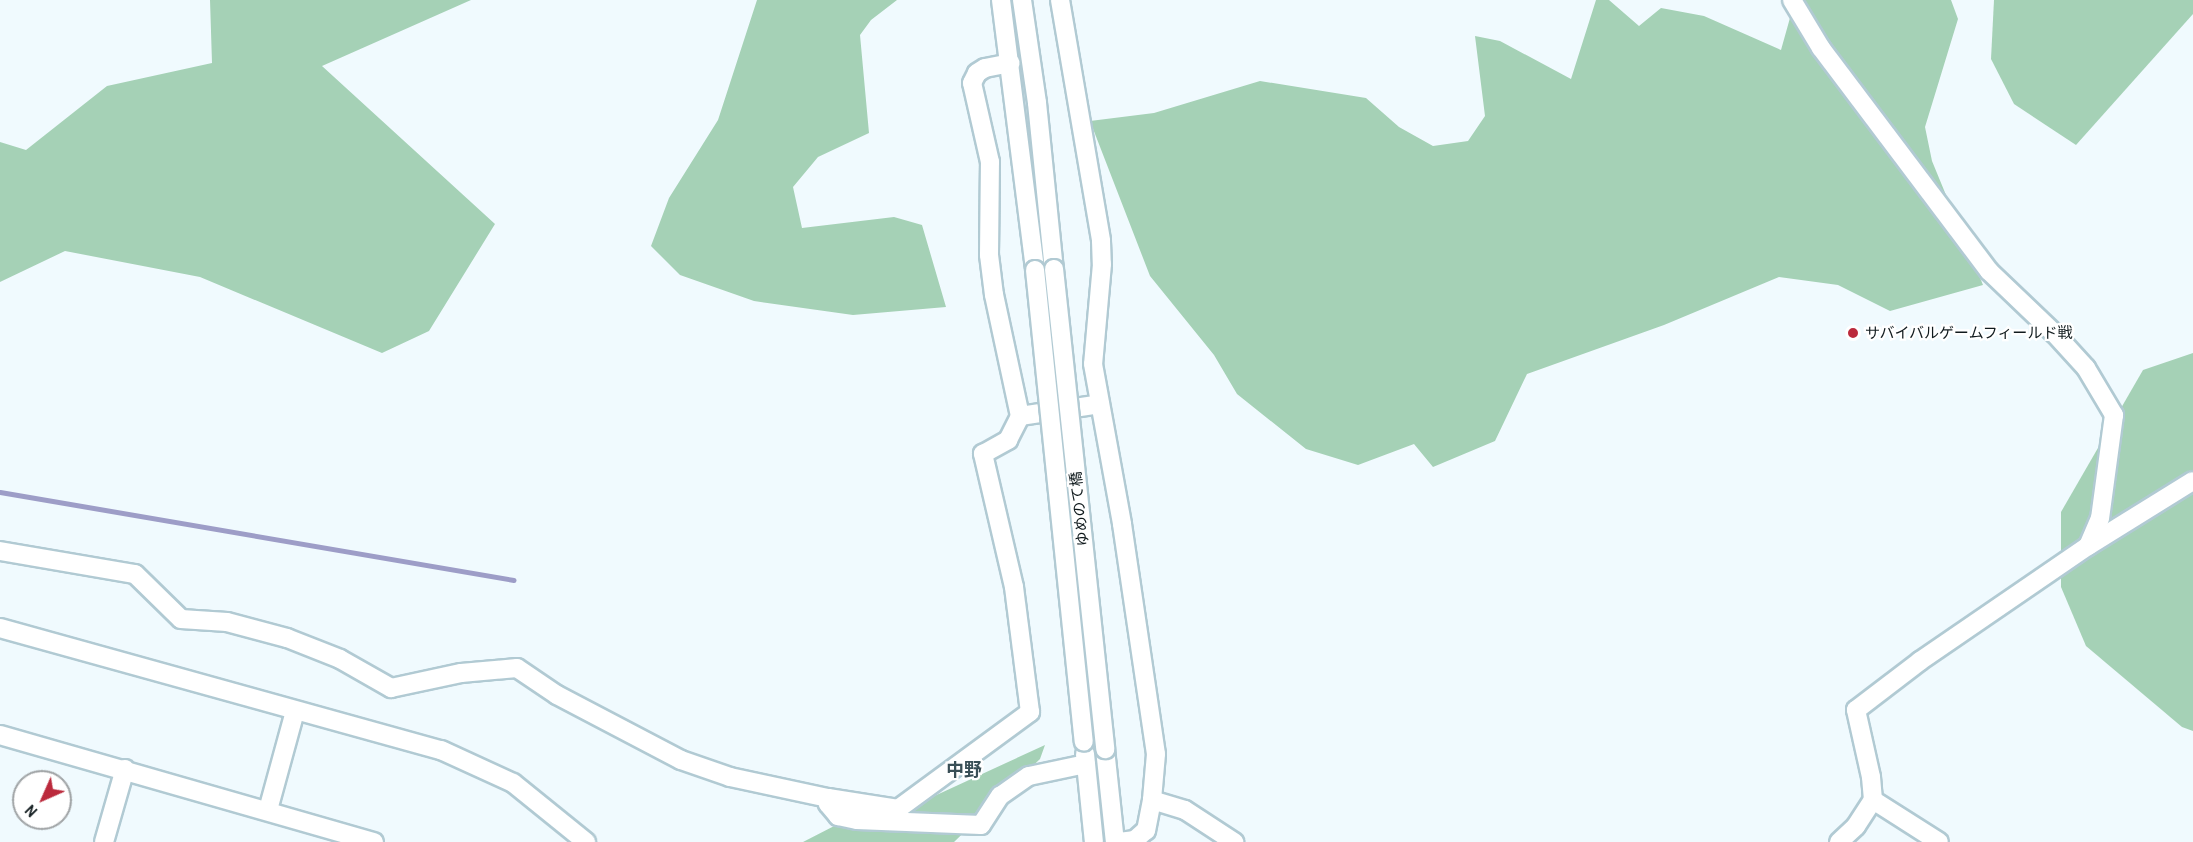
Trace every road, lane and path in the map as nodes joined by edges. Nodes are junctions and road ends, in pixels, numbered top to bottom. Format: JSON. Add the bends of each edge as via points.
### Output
{"nodes":[{"id":1,"x":1001,"y":0,"type":"edge"},
{"id":2,"x":1022,"y":0,"type":"edge"},
{"id":3,"x":1060,"y":0,"type":"edge"},
{"id":4,"x":1792,"y":0,"type":"edge"},
{"id":5,"x":1011,"y":63,"type":"junction"},
{"id":6,"x":1100,"y":404,"type":"junction"},
{"id":7,"x":1020,"y":416,"type":"junction"},
{"id":8,"x":2193,"y":481,"type":"edge"},
{"id":9,"x":2088,"y":546,"type":"junction"},
{"id":10,"x":0,"y":551,"type":"edge"},
{"id":11,"x":0,"y":628,"type":"edge"},
{"id":12,"x":295,"y":711,"type":"junction"},
{"id":13,"x":0,"y":735,"type":"edge"},
{"id":14,"x":1086,"y":764,"type":"junction"},
{"id":15,"x":125,"y":769,"type":"junction"},
{"id":16,"x":828,"y":798,"type":"junction"},
{"id":17,"x":1152,"y":800,"type":"junction"},
{"id":18,"x":1873,"y":800,"type":"junction"},
{"id":19,"x":268,"y":810,"type":"junction"},
{"id":20,"x":104,"y":842,"type":"edge"},
{"id":21,"x":374,"y":842,"type":"edge"},
{"id":22,"x":586,"y":842,"type":"edge"},
{"id":23,"x":1094,"y":842,"type":"edge"},
{"id":24,"x":1117,"y":842,"type":"edge"},
{"id":25,"x":1234,"y":842,"type":"edge"},
{"id":26,"x":1839,"y":842,"type":"edge"},
{"id":27,"x":1939,"y":842,"type":"edge"}],
"edges":[{"from":1,"to":5,"type":"street","name":"ゆめのて橋"},
{"from":2,"to":24,"type":"street","name":"ゆめのて橋","bridge":true,"via":[[1037,103]]},
{"from":3,"to":6,"type":"street","via":[[1101,241],[1093,346]]},
{"from":4,"to":9,"type":"street","via":[[1821,48],[1989,271],[2086,368],[2115,415],[2100,518]]},
{"from":5,"to":7,"type":"street","via":[[977,72],[972,83],[990,162],[989,255]]},
{"from":5,"to":14,"type":"street","name":"ゆめのて橋","bridge":true},
{"from":6,"to":7,"type":"street"},
{"from":6,"to":17,"type":"street","via":[[1156,754]]},
{"from":7,"to":16,"type":"street","via":[[1008,440],[983,454],[1014,587],[1030,712],[898,809]]},
{"from":8,"to":9,"type":"street"},
{"from":9,"to":18,"type":"street","via":[[1920,661],[1856,710]]},
{"from":10,"to":16,"type":"street","via":[[135,574],[181,619],[227,622],[287,638],[340,659],[391,688],[461,673],[517,668],[557,695],[681,760],[730,777]]},
{"from":11,"to":12,"type":"street"},
{"from":12,"to":19,"type":"street"},
{"from":12,"to":22,"type":"street","via":[[441,750],[513,783]]},
{"from":13,"to":15,"type":"street"},
{"from":14,"to":16,"type":"street","via":[[1029,776],[1000,796],[981,825],[857,820],[838,816]]},
{"from":14,"to":23,"type":"street","name":"ゆめのて橋"},
{"from":15,"to":19,"type":"street"},
{"from":15,"to":20,"type":"street"},
{"from":17,"to":24,"type":"street","via":[[1146,830],[1135,840]]},
{"from":17,"to":25,"type":"street","via":[[1185,810]]},
{"from":18,"to":26,"type":"street","via":[[1856,826]]},
{"from":18,"to":27,"type":"street"},
{"from":19,"to":21,"type":"street"}]}
